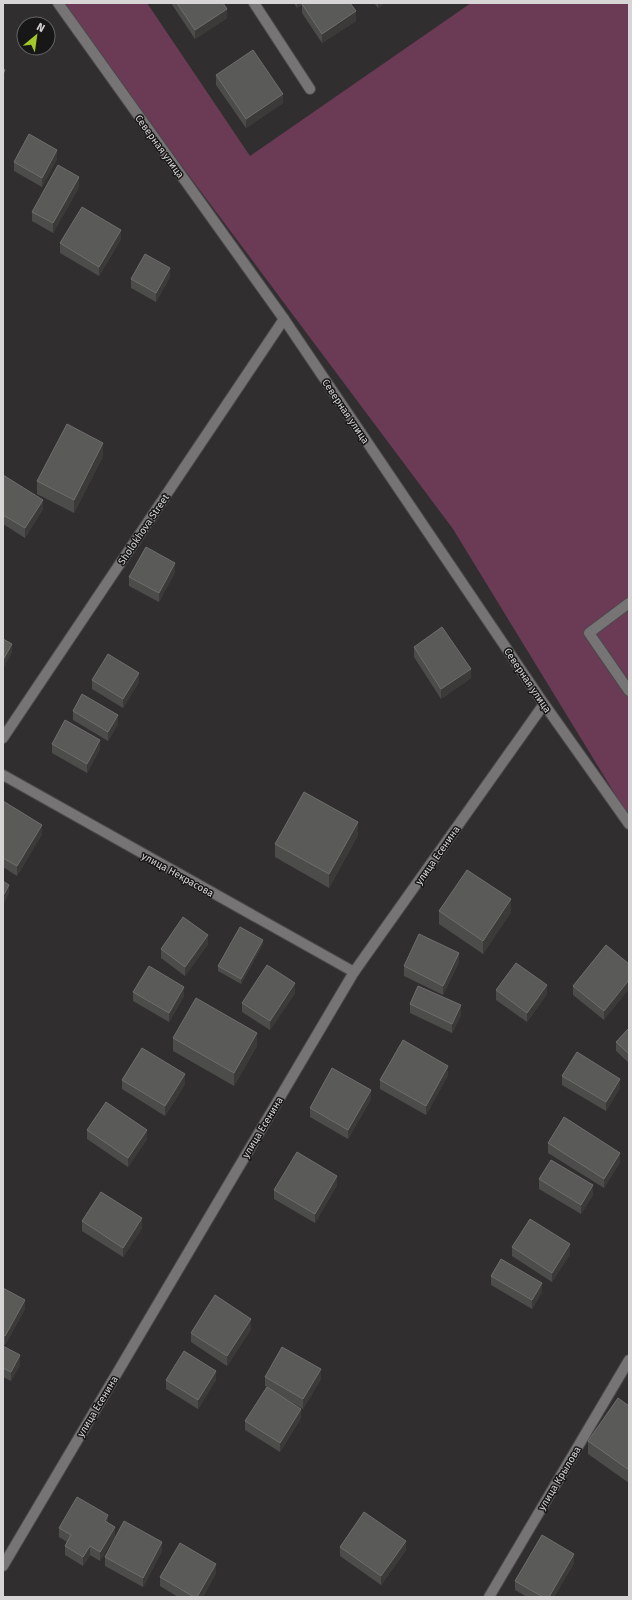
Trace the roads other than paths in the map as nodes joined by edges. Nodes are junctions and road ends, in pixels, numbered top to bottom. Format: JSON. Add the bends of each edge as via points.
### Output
{"nodes":[{"id":1,"x":58,"y":3,"type":"edge"},
{"id":2,"x":254,"y":3,"type":"edge"},
{"id":3,"x":310,"y":89,"type":"dead end"},
{"id":4,"x":284,"y":319,"type":"junction"},
{"id":5,"x":629,"y":603,"type":"edge"},
{"id":6,"x":629,"y":691,"type":"edge"},
{"id":7,"x":544,"y":704,"type":"junction"},
{"id":8,"x":3,"y":738,"type":"edge"},
{"id":9,"x":3,"y":775,"type":"edge"},
{"id":10,"x":629,"y":824,"type":"edge"},
{"id":11,"x":354,"y":972,"type":"junction"},
{"id":12,"x":629,"y":1360,"type":"edge"},
{"id":13,"x":3,"y":1566,"type":"edge"},
{"id":14,"x":489,"y":1597,"type":"edge"}],
"edges":[{"from":1,"to":4,"type":"street","name":"Северная улица"},
{"from":2,"to":3,"type":"street"},
{"from":4,"to":7,"type":"street","name":"Северная улица"},
{"from":4,"to":8,"type":"street","name":"Sholokhova Street"},
{"from":5,"to":6,"type":"street","via":[[589,633]]},
{"from":7,"to":10,"type":"street","name":"Северная улица"},
{"from":7,"to":11,"type":"street","name":"улица Есенина"},
{"from":9,"to":11,"type":"street","name":"улица Некрасова"},
{"from":11,"to":13,"type":"street","name":"улица Есенина"},
{"from":12,"to":14,"type":"street","name":"улица Крылова"}]}
